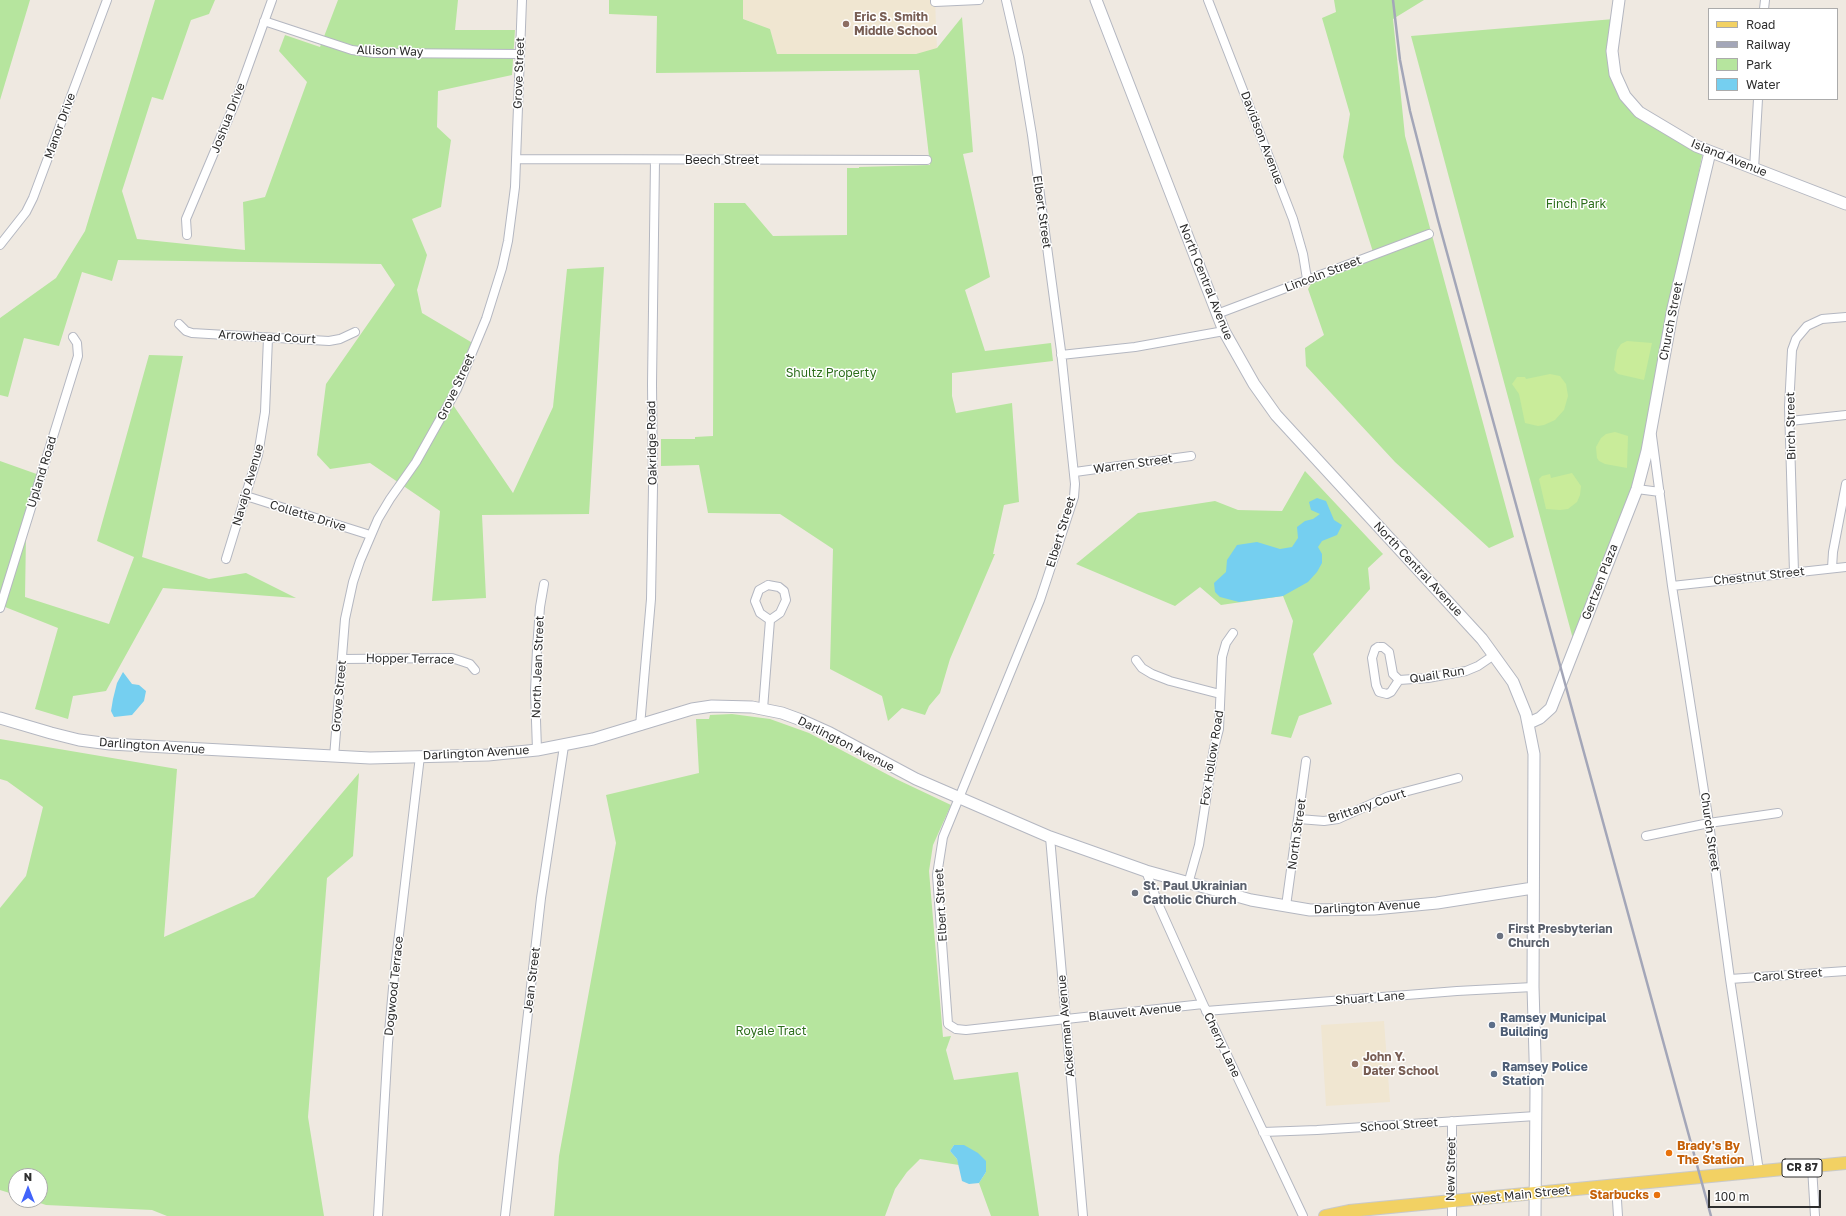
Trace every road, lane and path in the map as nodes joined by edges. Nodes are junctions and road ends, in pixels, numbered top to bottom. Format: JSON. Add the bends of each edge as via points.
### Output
{"nodes":[{"id":1,"x":107,"y":0,"type":"edge"},
{"id":2,"x":272,"y":0,"type":"edge"},
{"id":3,"x":522,"y":0,"type":"edge"},
{"id":4,"x":979,"y":0,"type":"edge"},
{"id":5,"x":1006,"y":0,"type":"edge"},
{"id":6,"x":1096,"y":0,"type":"edge"},
{"id":7,"x":1208,"y":0,"type":"edge"},
{"id":8,"x":1619,"y":0,"type":"edge"},
{"id":9,"x":935,"y":1,"type":"edge"},
{"id":10,"x":264,"y":21,"type":"junction"},
{"id":11,"x":520,"y":54,"type":"junction"},
{"id":12,"x":1758,"y":100,"type":"edge"},
{"id":13,"x":1710,"y":152,"type":"junction"},
{"id":14,"x":517,"y":159,"type":"junction"},
{"id":15,"x":655,"y":160,"type":"junction"},
{"id":16,"x":927,"y":160,"type":"dead end"},
{"id":17,"x":1754,"y":169,"type":"junction"},
{"id":18,"x":1846,"y":204,"type":"edge"},
{"id":19,"x":1429,"y":234,"type":"dead end"},
{"id":20,"x":187,"y":235,"type":"dead end"},
{"id":21,"x":0,"y":246,"type":"edge"},
{"id":22,"x":1307,"y":279,"type":"junction"},
{"id":23,"x":1217,"y":314,"type":"junction"},
{"id":24,"x":1846,"y":317,"type":"edge"},
{"id":25,"x":179,"y":324,"type":"dead end"},
{"id":26,"x":1224,"y":331,"type":"junction"},
{"id":27,"x":355,"y":332,"type":"dead end"},
{"id":28,"x":73,"y":337,"type":"dead end"},
{"id":29,"x":268,"y":338,"type":"junction"},
{"id":30,"x":1061,"y":354,"type":"junction"},
{"id":31,"x":1846,"y":415,"type":"edge"},
{"id":32,"x":1790,"y":421,"type":"junction"},
{"id":33,"x":1651,"y":428,"type":"junction"},
{"id":34,"x":1191,"y":456,"type":"dead end"},
{"id":35,"x":1075,"y":472,"type":"junction"},
{"id":36,"x":1846,"y":484,"type":"edge"},
{"id":37,"x":1638,"y":489,"type":"junction"},
{"id":38,"x":1660,"y":492,"type":"junction"},
{"id":39,"x":246,"y":496,"type":"junction"},
{"id":40,"x":370,"y":535,"type":"junction"},
{"id":41,"x":226,"y":559,"type":"dead end"},
{"id":42,"x":1846,"y":567,"type":"edge"},
{"id":43,"x":1832,"y":568,"type":"junction"},
{"id":44,"x":1794,"y":572,"type":"junction"},
{"id":45,"x":544,"y":584,"type":"dead end"},
{"id":46,"x":1672,"y":586,"type":"junction"},
{"id":47,"x":0,"y":608,"type":"edge"},
{"id":48,"x":770,"y":620,"type":"junction"},
{"id":49,"x":1233,"y":633,"type":"dead end"},
{"id":50,"x":1494,"y":655,"type":"junction"},
{"id":51,"x":342,"y":659,"type":"junction"},
{"id":52,"x":1136,"y":660,"type":"dead end"},
{"id":53,"x":475,"y":670,"type":"dead end"},
{"id":54,"x":1400,"y":680,"type":"junction"},
{"id":55,"x":1220,"y":694,"type":"junction"},
{"id":56,"x":763,"y":709,"type":"junction"},
{"id":57,"x":0,"y":718,"type":"edge"},
{"id":58,"x":1529,"y":723,"type":"junction"},
{"id":59,"x":640,"y":726,"type":"junction"},
{"id":60,"x":564,"y":746,"type":"junction"},
{"id":61,"x":537,"y":750,"type":"junction"},
{"id":62,"x":420,"y":756,"type":"junction"},
{"id":63,"x":334,"y":757,"type":"junction"},
{"id":64,"x":1306,"y":762,"type":"dead end"},
{"id":65,"x":1458,"y":778,"type":"dead end"},
{"id":66,"x":958,"y":798,"type":"junction"},
{"id":67,"x":1778,"y":812,"type":"dead end"},
{"id":68,"x":1299,"y":819,"type":"junction"},
{"id":69,"x":1709,"y":824,"type":"junction"},
{"id":70,"x":1646,"y":836,"type":"dead end"},
{"id":71,"x":1050,"y":837,"type":"junction"},
{"id":72,"x":1146,"y":871,"type":"junction"},
{"id":73,"x":1188,"y":884,"type":"junction"},
{"id":74,"x":1533,"y":888,"type":"junction"},
{"id":75,"x":1286,"y":906,"type":"junction"},
{"id":76,"x":1846,"y":971,"type":"edge"},
{"id":77,"x":1730,"y":979,"type":"junction"},
{"id":78,"x":1533,"y":987,"type":"junction"},
{"id":79,"x":1205,"y":1008,"type":"junction"},
{"id":80,"x":1065,"y":1020,"type":"junction"},
{"id":81,"x":948,"y":1024,"type":"joint"},
{"id":82,"x":1536,"y":1116,"type":"junction"},
{"id":83,"x":1452,"y":1121,"type":"junction"},
{"id":84,"x":1263,"y":1132,"type":"junction"},
{"id":85,"x":1846,"y":1163,"type":"edge"},
{"id":86,"x":1812,"y":1167,"type":"junction"},
{"id":87,"x":1759,"y":1171,"type":"junction"},
{"id":88,"x":1616,"y":1185,"type":"junction"},
{"id":89,"x":1534,"y":1194,"type":"junction"},
{"id":90,"x":1451,"y":1202,"type":"junction"},
{"id":91,"x":378,"y":1216,"type":"edge"},
{"id":92,"x":505,"y":1216,"type":"edge"},
{"id":93,"x":1083,"y":1216,"type":"edge"},
{"id":94,"x":1303,"y":1216,"type":"edge"},
{"id":95,"x":1324,"y":1216,"type":"edge"},
{"id":96,"x":1452,"y":1216,"type":"edge"},
{"id":97,"x":1535,"y":1216,"type":"edge"},
{"id":98,"x":1618,"y":1216,"type":"edge"},
{"id":99,"x":1815,"y":1216,"type":"edge"}],
"edges":[{"from":1,"to":21,"type":"street","name":"Manor Drive","via":[[33,198],[26,212]]},
{"from":2,"to":10,"type":"street","name":"Joshua Drive"},
{"from":3,"to":11,"type":"street","name":"Grove Street"},
{"from":4,"to":9,"type":"street"},
{"from":5,"to":30,"type":"street","name":"Elbert Street","via":[[1032,135]]},
{"from":6,"to":23,"type":"main road","name":"North Central Avenue"},
{"from":7,"to":22,"type":"street","name":"Davidson Avenue","via":[[1294,220]]},
{"from":8,"to":13,"type":"main road","name":"Island Avenue","via":[[1612,51],[1617,80],[1625,96],[1648,119]]},
{"from":10,"to":11,"type":"street","name":"Allison Way","via":[[352,50],[374,53]]},
{"from":10,"to":20,"type":"street","name":"Joshua Drive","via":[[235,103],[186,219]]},
{"from":11,"to":14,"type":"street","name":"Grove Street"},
{"from":12,"to":17,"type":"street"},
{"from":13,"to":17,"type":"main road","name":"Island Avenue"},
{"from":13,"to":33,"type":"main road","name":"Church Street","via":[[1672,308]]},
{"from":14,"to":15,"type":"street","name":"Beech Street"},
{"from":14,"to":40,"type":"street","name":"Grove Street","via":[[512,214],[502,268],[473,351],[440,421]]},
{"from":15,"to":16,"type":"street","name":"Beech Street"},
{"from":15,"to":59,"type":"street","name":"Oakridge Road","via":[[651,599]]},
{"from":17,"to":18,"type":"main road","name":"Island Avenue"},
{"from":19,"to":22,"type":"street","name":"Lincoln Street"},
{"from":22,"to":23,"type":"street","name":"Lincoln Street"},
{"from":23,"to":26,"type":"main road","name":"North Central Avenue"},
{"from":24,"to":32,"type":"street","name":"Birch Street","via":[[1814,322],[1796,339],[1792,350]]},
{"from":25,"to":29,"type":"street","name":"Arrowhead Court","via":[[192,333]]},
{"from":26,"to":30,"type":"street","via":[[1135,347]]},
{"from":26,"to":50,"type":"main road","name":"North Central Avenue","via":[[1254,384],[1276,415]]},
{"from":27,"to":29,"type":"street","name":"Arrowhead Court","via":[[332,341]]},
{"from":28,"to":47,"type":"street","name":"Upland Road","via":[[77,343],[78,356]]},
{"from":29,"to":39,"type":"street","name":"Navajo Avenue","via":[[262,434],[255,470]]},
{"from":30,"to":35,"type":"street","name":"Elbert Street"},
{"from":31,"to":32,"type":"street"},
{"from":32,"to":44,"type":"street","name":"Birch Street"},
{"from":33,"to":37,"type":"main road","name":"Gertzen Plaza"},
{"from":33,"to":38,"type":"street","name":"Church Street"},
{"from":34,"to":35,"type":"street","name":"Warren Street"},
{"from":35,"to":66,"type":"street","name":"Elbert Street","via":[[1074,497],[1040,600]]},
{"from":36,"to":43,"type":"street"},
{"from":37,"to":38,"type":"street"},
{"from":37,"to":58,"type":"main road","name":"Gertzen Plaza","via":[[1551,708],[1540,718]]},
{"from":38,"to":46,"type":"street","name":"Church Street"},
{"from":39,"to":40,"type":"street","name":"Collette Drive"},
{"from":39,"to":41,"type":"street","name":"Navajo Avenue"},
{"from":40,"to":51,"type":"street","name":"Grove Street","via":[[348,605]]},
{"from":42,"to":43,"type":"street","name":"Chestnut Street"},
{"from":43,"to":44,"type":"street","name":"Chestnut Street"},
{"from":44,"to":46,"type":"street","name":"Chestnut Street"},
{"from":45,"to":61,"type":"street","name":"North Jean Street","via":[[536,661]]},
{"from":46,"to":69,"type":"street","name":"Church Street"},
{"from":48,"to":48,"type":"street","via":[[784,608],[786,595],[780,587],[768,585],[759,590],[755,601],[760,613]]},
{"from":48,"to":56,"type":"street"},
{"from":49,"to":55,"type":"street","name":"Fox Hollow Road","via":[[1222,657]]},
{"from":50,"to":54,"type":"street","name":"Quail Run","via":[[1466,671]]},
{"from":50,"to":58,"type":"main road","name":"North Central Avenue","via":[[1513,682]]},
{"from":51,"to":53,"type":"street","name":"Hopper Terrace","via":[[452,658],[470,664]]},
{"from":51,"to":63,"type":"street","name":"Grove Street"},
{"from":52,"to":55,"type":"street","via":[[1142,668],[1152,674]]},
{"from":54,"to":54,"type":"street","name":"Quail Run","via":[[1393,674],[1389,652],[1383,647],[1375,649],[1372,658],[1379,692],[1391,692]]},
{"from":55,"to":73,"type":"street","name":"Fox Hollow Road","via":[[1219,729],[1199,845]]},
{"from":56,"to":59,"type":"main road","name":"Darlington Avenue","via":[[705,707],[672,714]]},
{"from":56,"to":66,"type":"main road","name":"Darlington Avenue","via":[[801,720],[830,733],[884,763]]},
{"from":57,"to":63,"type":"main road","name":"Darlington Avenue","via":[[79,740],[110,744]]},
{"from":58,"to":74,"type":"main road","name":"North Central Avenue","via":[[1534,754]]},
{"from":59,"to":60,"type":"main road","name":"Darlington Avenue"},
{"from":60,"to":61,"type":"main road","name":"Darlington Avenue"},
{"from":60,"to":92,"type":"street","name":"Jean Street","via":[[541,898]]},
{"from":61,"to":62,"type":"main road","name":"Darlington Avenue","via":[[488,755]]},
{"from":62,"to":63,"type":"main road","name":"Darlington Avenue"},
{"from":62,"to":91,"type":"street","name":"Dogwood Terrace","via":[[393,992]]},
{"from":64,"to":68,"type":"street","name":"North Street"},
{"from":65,"to":68,"type":"street","name":"Brittany Court","via":[[1389,796],[1338,819]]},
{"from":66,"to":71,"type":"main road","name":"Darlington Avenue"},
{"from":66,"to":81,"type":"street","name":"Elbert Street","via":[[938,862]]},
{"from":67,"to":69,"type":"street"},
{"from":68,"to":75,"type":"street","name":"North Street"},
{"from":69,"to":70,"type":"street"},
{"from":69,"to":77,"type":"street","name":"Church Street"},
{"from":71,"to":72,"type":"main road","name":"Darlington Avenue"},
{"from":71,"to":80,"type":"street","name":"Ackerman Avenue"},
{"from":72,"to":73,"type":"main road","name":"Darlington Avenue"},
{"from":72,"to":79,"type":"street","name":"Cherry Lane"},
{"from":73,"to":75,"type":"main road","name":"Darlington Avenue"},
{"from":74,"to":75,"type":"main road","name":"Darlington Avenue","via":[[1374,909],[1310,910]]},
{"from":74,"to":78,"type":"main road","name":"North Central Avenue"},
{"from":76,"to":77,"type":"street","name":"Carol Street"},
{"from":77,"to":87,"type":"street","name":"Church Street"},
{"from":78,"to":79,"type":"street","name":"Shuart Lane"},
{"from":78,"to":82,"type":"main road","name":"North Central Avenue"},
{"from":79,"to":80,"type":"street","name":"Blauvelt Avenue"},
{"from":79,"to":84,"type":"street","name":"Cherry Lane"},
{"from":80,"to":81,"type":"street","name":"Blauvelt Avenue","via":[[966,1030],[956,1029]]},
{"from":80,"to":93,"type":"street","name":"Ackerman Avenue"},
{"from":82,"to":83,"type":"street","name":"School Street"},
{"from":82,"to":89,"type":"main road","name":"North Central Avenue"},
{"from":83,"to":84,"type":"street","name":"School Street"},
{"from":83,"to":90,"type":"street","name":"New Street"},
{"from":84,"to":94,"type":"street","name":"Cherry Lane"},
{"from":85,"to":86,"type":"main road","number":"CR 87"},
{"from":86,"to":87,"type":"main road","number":"CR 87"},
{"from":86,"to":99,"type":"street"},
{"from":87,"to":88,"type":"main road","name":"West Main Street","number":"CR 87"},
{"from":88,"to":89,"type":"main road","name":"West Main Street","number":"CR 87"},
{"from":88,"to":98,"type":"street"},
{"from":89,"to":90,"type":"main road","name":"West Main Street","number":"CR 87"},
{"from":89,"to":97,"type":"main road","name":"North Central Avenue"},
{"from":90,"to":95,"type":"main road","name":"West Main Street","number":"CR 87","via":[[1349,1211]]},
{"from":90,"to":96,"type":"street","name":"New Street"}]}
